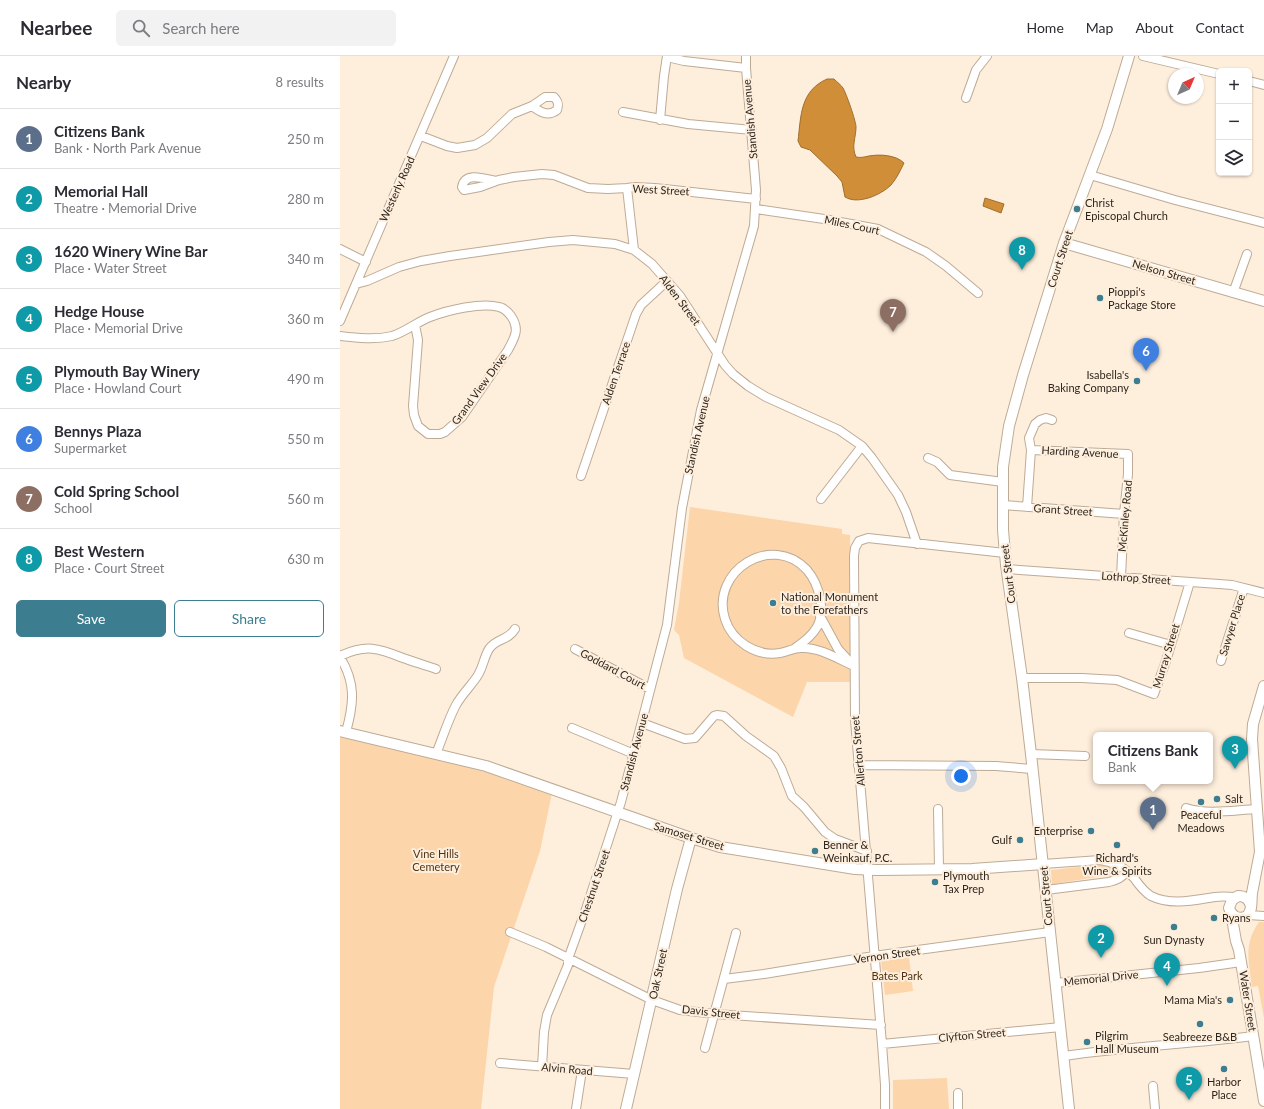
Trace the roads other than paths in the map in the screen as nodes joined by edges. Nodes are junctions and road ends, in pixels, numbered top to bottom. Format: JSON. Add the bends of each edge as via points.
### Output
{"nodes":[{"id":1,"x":454,"y":56,"type":"edge"},
{"id":2,"x":746,"y":56,"type":"edge"},
{"id":3,"x":987,"y":56,"type":"edge"},
{"id":4,"x":1129,"y":56,"type":"edge"},
{"id":5,"x":1143,"y":56,"type":"edge"},
{"id":6,"x":667,"y":57,"type":"edge"},
{"id":7,"x":746,"y":68,"type":"junction"},
{"id":8,"x":1216,"y":73,"type":"edge"},
{"id":9,"x":1252,"y":82,"type":"edge"},
{"id":10,"x":1264,"y":85,"type":"edge"},
{"id":11,"x":966,"y":98,"type":"dead end"},
{"id":12,"x":532,"y":106,"type":"dead end"},
{"id":13,"x":623,"y":112,"type":"dead end"},
{"id":14,"x":660,"y":120,"type":"junction"},
{"id":15,"x":752,"y":130,"type":"junction"},
{"id":16,"x":421,"y":136,"type":"junction"},
{"id":17,"x":1090,"y":175,"type":"junction"},
{"id":18,"x":496,"y":181,"type":"dead end"},
{"id":19,"x":627,"y":188,"type":"junction"},
{"id":20,"x":756,"y":199,"type":"junction"},
{"id":21,"x":756,"y":209,"type":"junction"},
{"id":22,"x":1264,"y":223,"type":"edge"},
{"id":23,"x":1064,"y":243,"type":"junction"},
{"id":24,"x":340,"y":249,"type":"edge"},
{"id":25,"x":634,"y":250,"type":"junction"},
{"id":26,"x":1246,"y":254,"type":"dead end"},
{"id":27,"x":366,"y":262,"type":"junction"},
{"id":28,"x":666,"y":281,"type":"junction"},
{"id":29,"x":356,"y":284,"type":"junction"},
{"id":30,"x":978,"y":293,"type":"dead end"},
{"id":31,"x":1233,"y":293,"type":"junction"},
{"id":32,"x":1264,"y":301,"type":"edge"},
{"id":33,"x":340,"y":322,"type":"edge"},
{"id":34,"x":415,"y":325,"type":"junction"},
{"id":35,"x":340,"y":336,"type":"edge"},
{"id":36,"x":718,"y":354,"type":"junction"},
{"id":37,"x":1052,"y":420,"type":"dead end"},
{"id":38,"x":862,"y":446,"type":"junction"},
{"id":39,"x":1031,"y":450,"type":"junction"},
{"id":40,"x":1128,"y":454,"type":"joint"},
{"id":41,"x":928,"y":458,"type":"dead end"},
{"id":42,"x":581,"y":476,"type":"dead end"},
{"id":43,"x":1003,"y":482,"type":"junction"},
{"id":44,"x":821,"y":499,"type":"dead end"},
{"id":45,"x":1002,"y":505,"type":"junction"},
{"id":46,"x":1027,"y":507,"type":"junction"},
{"id":47,"x":1124,"y":514,"type":"junction"},
{"id":48,"x":917,"y":544,"type":"junction"},
{"id":49,"x":1005,"y":553,"type":"junction"},
{"id":50,"x":1006,"y":569,"type":"junction"},
{"id":51,"x":1120,"y":577,"type":"junction"},
{"id":52,"x":1190,"y":582,"type":"junction"},
{"id":53,"x":1244,"y":588,"type":"junction"},
{"id":54,"x":1264,"y":593,"type":"edge"},
{"id":55,"x":820,"y":616,"type":"junction"},
{"id":56,"x":515,"y":629,"type":"dead end"},
{"id":57,"x":1129,"y":634,"type":"dead end"},
{"id":58,"x":1170,"y":645,"type":"junction"},
{"id":59,"x":795,"y":648,"type":"junction"},
{"id":60,"x":575,"y":649,"type":"dead end"},
{"id":61,"x":340,"y":656,"type":"edge"},
{"id":62,"x":1221,"y":661,"type":"dead end"},
{"id":63,"x":854,"y":666,"type":"junction"},
{"id":64,"x":436,"y":669,"type":"dead end"},
{"id":65,"x":1022,"y":678,"type":"junction"},
{"id":66,"x":1264,"y":686,"type":"edge"},
{"id":67,"x":650,"y":689,"type":"junction"},
{"id":68,"x":642,"y":723,"type":"junction"},
{"id":69,"x":572,"y":728,"type":"dead end"},
{"id":70,"x":342,"y":730,"type":"edge"},
{"id":71,"x":436,"y":754,"type":"junction"},
{"id":72,"x":634,"y":754,"type":"junction"},
{"id":73,"x":1031,"y":754,"type":"junction"},
{"id":74,"x":1085,"y":756,"type":"dead end"},
{"id":75,"x":858,"y":765,"type":"junction"},
{"id":76,"x":1032,"y":769,"type":"junction"},
{"id":77,"x":1186,"y":808,"type":"dead end"},
{"id":78,"x":938,"y":809,"type":"dead end"},
{"id":79,"x":1257,"y":809,"type":"junction"},
{"id":80,"x":618,"y":813,"type":"junction"},
{"id":81,"x":691,"y":838,"type":"junction"},
{"id":82,"x":867,"y":851,"type":"junction"},
{"id":83,"x":1262,"y":852,"type":"edge"},
{"id":84,"x":1043,"y":864,"type":"junction"},
{"id":85,"x":939,"y":869,"type":"junction"},
{"id":86,"x":868,"y":870,"type":"junction"},
{"id":87,"x":1127,"y":871,"type":"junction"},
{"id":88,"x":1256,"y":871,"type":"junction"},
{"id":89,"x":1046,"y":890,"type":"junction"},
{"id":90,"x":1237,"y":896,"type":"junction"},
{"id":91,"x":1208,"y":899,"type":"junction"},
{"id":92,"x":1230,"y":911,"type":"junction"},
{"id":93,"x":1249,"y":912,"type":"junction"},
{"id":94,"x":1264,"y":916,"type":"edge"},
{"id":95,"x":510,"y":932,"type":"dead end"},
{"id":96,"x":1050,"y":932,"type":"junction"},
{"id":97,"x":736,"y":933,"type":"dead end"},
{"id":98,"x":1239,"y":950,"type":"junction"},
{"id":99,"x":874,"y":956,"type":"junction"},
{"id":100,"x":568,"y":959,"type":"junction"},
{"id":101,"x":1241,"y":962,"type":"junction"},
{"id":102,"x":724,"y":979,"type":"junction"},
{"id":103,"x":1056,"y":983,"type":"junction"},
{"id":104,"x":652,"y":1000,"type":"junction"},
{"id":105,"x":715,"y":1014,"type":"junction"},
{"id":106,"x":880,"y":1025,"type":"junction"},
{"id":107,"x":1061,"y":1027,"type":"junction"},
{"id":108,"x":1253,"y":1036,"type":"junction"},
{"id":109,"x":882,"y":1044,"type":"junction"},
{"id":110,"x":706,"y":1048,"type":"dead end"},
{"id":111,"x":1064,"y":1056,"type":"junction"},
{"id":112,"x":500,"y":1063,"type":"dead end"},
{"id":113,"x":542,"y":1067,"type":"junction"},
{"id":114,"x":582,"y":1070,"type":"junction"},
{"id":115,"x":634,"y":1074,"type":"junction"},
{"id":116,"x":1153,"y":1086,"type":"dead end"},
{"id":117,"x":958,"y":1094,"type":"dead end"},
{"id":118,"x":1264,"y":1101,"type":"edge"},
{"id":119,"x":576,"y":1109,"type":"edge"},
{"id":120,"x":626,"y":1109,"type":"edge"},
{"id":121,"x":885,"y":1109,"type":"edge"},
{"id":122,"x":958,"y":1109,"type":"edge"},
{"id":123,"x":1069,"y":1109,"type":"edge"},
{"id":124,"x":1155,"y":1109,"type":"edge"}],
"edges":[{"from":1,"to":16,"type":"street","name":"Westerly Road"},
{"from":2,"to":7,"type":"street","name":"Standish Avenue"},
{"from":3,"to":11,"type":"street","via":[[976,70]]},
{"from":4,"to":17,"type":"main road","name":"Court Street"},
{"from":5,"to":8,"type":"street"},
{"from":6,"to":7,"type":"street"},
{"from":6,"to":14,"type":"street"},
{"from":7,"to":15,"type":"street","name":"Standish Avenue"},
{"from":9,"to":10,"type":"street"},
{"from":12,"to":16,"type":"street","via":[[512,114],[487,138],[475,145],[457,148]]},
{"from":13,"to":14,"type":"street"},
{"from":14,"to":15,"type":"street"},
{"from":15,"to":20,"type":"street","name":"Standish Avenue"},
{"from":16,"to":27,"type":"street","name":"Westerly Road"},
{"from":17,"to":22,"type":"street"},
{"from":17,"to":23,"type":"main road","name":"Court Street"},
{"from":18,"to":19,"type":"street","via":[[542,174],[554,175],[588,188]]},
{"from":19,"to":20,"type":"street","name":"West Street","via":[[655,188]]},
{"from":19,"to":25,"type":"street","name":"West Street"},
{"from":20,"to":21,"type":"street","name":"Standish Avenue"},
{"from":21,"to":30,"type":"street","name":"Miles Court","via":[[878,229],[926,252]]},
{"from":21,"to":36,"type":"street","name":"Standish Avenue","via":[[748,249]]},
{"from":23,"to":31,"type":"main road","name":"Nelson Street"},
{"from":23,"to":43,"type":"main road","name":"Court Street","via":[[1014,405],[1006,440]]},
{"from":24,"to":27,"type":"street"},
{"from":25,"to":28,"type":"street","name":"Alden Street","via":[[652,264]]},
{"from":25,"to":29,"type":"street","name":"Alden Street","via":[[602,242],[549,242],[421,261],[399,266]]},
{"from":26,"to":31,"type":"street"},
{"from":27,"to":29,"type":"street","name":"Westerly Road"},
{"from":28,"to":36,"type":"street","name":"Alden Street","via":[[680,296]]},
{"from":28,"to":42,"type":"street","name":"Alden Terrace","via":[[641,305],[636,314]]},
{"from":29,"to":33,"type":"street","name":"Westerly Road"},
{"from":31,"to":32,"type":"main road","name":"Nelson Street"},
{"from":34,"to":34,"type":"street","name":"Grand View Drive","via":[[444,313],[477,306],[493,306],[501,307],[508,312],[516,327],[508,350],[467,410],[450,428],[440,434],[428,434],[415,421],[413,406],[418,340]]},
{"from":34,"to":35,"type":"street","name":"Grand View Drive","via":[[391,336],[364,339]]},
{"from":36,"to":38,"type":"street","name":"Alden Street","via":[[733,374],[748,386],[778,403],[839,430]]},
{"from":36,"to":67,"type":"street","name":"Standish Avenue","via":[[701,410],[682,508],[667,625]]},
{"from":37,"to":39,"type":"street","via":[[1046,418],[1035,424],[1029,438]]},
{"from":38,"to":44,"type":"street"},
{"from":38,"to":48,"type":"street","name":"Alden Street","via":[[898,495]]},
{"from":39,"to":40,"type":"street","name":"Harding Avenue"},
{"from":39,"to":46,"type":"street"},
{"from":40,"to":47,"type":"street","name":"McKinley Road"},
{"from":41,"to":43,"type":"street","via":[[937,462],[950,475]]},
{"from":43,"to":45,"type":"main road","name":"Court Street"},
{"from":45,"to":46,"type":"street","name":"Grant Street"},
{"from":45,"to":49,"type":"main road","name":"Court Street"},
{"from":46,"to":47,"type":"street","name":"Grant Street"},
{"from":47,"to":51,"type":"street","name":"McKinley Road"},
{"from":48,"to":49,"type":"street","name":"Allerton Street"},
{"from":48,"to":63,"type":"street","name":"Allerton Street","via":[[868,538],[858,542],[854,556]]},
{"from":49,"to":50,"type":"main road","name":"Court Street"},
{"from":50,"to":51,"type":"street","name":"Lothrop Street"},
{"from":50,"to":65,"type":"main road","name":"Court Street"},
{"from":51,"to":52,"type":"street","name":"Lothrop Street"},
{"from":52,"to":53,"type":"street","name":"Lothrop Street"},
{"from":52,"to":58,"type":"street","name":"Murray Street"},
{"from":53,"to":54,"type":"street","name":"Lothrop Street"},
{"from":53,"to":62,"type":"street","name":"Sawyer Place"},
{"from":55,"to":59,"type":"street","via":[[811,636]]},
{"from":55,"to":59,"type":"street","via":[[820,599],[816,586],[798,562],[780,556],[762,556],[746,562],[730,578],[723,607],[728,626],[734,634],[758,652],[779,653]]},
{"from":55,"to":63,"type":"street","via":[[838,649]]},
{"from":56,"to":71,"type":"street","via":[[507,638],[499,640],[489,648],[478,675],[452,713]]},
{"from":57,"to":58,"type":"street"},
{"from":58,"to":65,"type":"street","name":"Murray Street","via":[[1154,694],[1117,680]]},
{"from":59,"to":63,"type":"street","via":[[811,648]]},
{"from":60,"to":67,"type":"street","name":"Goddard Court"},
{"from":61,"to":64,"type":"street","via":[[360,649],[375,648]]},
{"from":61,"to":70,"type":"street","via":[[349,673],[353,692],[352,706]]},
{"from":63,"to":75,"type":"street","name":"Allerton Street"},
{"from":65,"to":73,"type":"main road","name":"Court Street"},
{"from":66,"to":79,"type":"main road","name":"Water Street","via":[[1253,724],[1252,739]]},
{"from":67,"to":68,"type":"street","name":"Standish Avenue"},
{"from":68,"to":72,"type":"street","name":"Standish Avenue"},
{"from":68,"to":82,"type":"street","via":[[690,740],[699,735],[714,716],[724,716],[774,756],[792,796],[825,832],[835,839]]},
{"from":69,"to":72,"type":"street"},
{"from":70,"to":71,"type":"main road","name":"Samoset Street"},
{"from":71,"to":80,"type":"main road","name":"Samoset Street","via":[[486,766]]},
{"from":72,"to":80,"type":"street","name":"Standish Avenue"},
{"from":73,"to":74,"type":"street"},
{"from":73,"to":76,"type":"main road","name":"Court Street"},
{"from":75,"to":76,"type":"street","via":[[996,766]]},
{"from":75,"to":82,"type":"street","name":"Allerton Street"},
{"from":76,"to":84,"type":"main road","name":"Court Street"},
{"from":77,"to":79,"type":"street","via":[[1206,812]]},
{"from":78,"to":85,"type":"street"},
{"from":79,"to":83,"type":"main road","name":"Water Street"},
{"from":80,"to":81,"type":"main road","name":"Samoset Street"},
{"from":80,"to":100,"type":"street","name":"Chestnut Street"},
{"from":81,"to":86,"type":"main road","name":"Samoset Street","via":[[740,851]]},
{"from":81,"to":104,"type":"main road","name":"Oak Street"},
{"from":82,"to":86,"type":"street","name":"Allerton Street"},
{"from":83,"to":88,"type":"main road","name":"Water Street"},
{"from":84,"to":85,"type":"main road","name":"Samoset Street"},
{"from":84,"to":87,"type":"street","via":[[1100,860],[1114,863]]},
{"from":84,"to":89,"type":"main road","name":"Court Street"},
{"from":85,"to":86,"type":"main road","name":"Samoset Street"},
{"from":86,"to":99,"type":"street","name":"Allerton Street"},
{"from":87,"to":89,"type":"street","via":[[1117,880],[1109,882]]},
{"from":87,"to":91,"type":"street","via":[[1148,893],[1162,900]]},
{"from":88,"to":90,"type":"main road","name":"Water Street","via":[[1249,884]]},
{"from":88,"to":93,"type":"main road","name":"Water Street"},
{"from":89,"to":96,"type":"main road","name":"Court Street"},
{"from":90,"to":91,"type":"street"},
{"from":90,"to":92,"type":"main road","via":[[1232,900]]},
{"from":90,"to":93,"type":"main road","via":[[1250,902]]},
{"from":91,"to":92,"type":"street","via":[[1224,903]]},
{"from":92,"to":93,"type":"main road","via":[[1238,918]]},
{"from":92,"to":98,"type":"main road","name":"Water Street"},
{"from":93,"to":94,"type":"street"},
{"from":93,"to":98,"type":"main road","name":"Water Street","via":[[1241,928]]},
{"from":95,"to":100,"type":"street","name":"Davis Street"},
{"from":96,"to":99,"type":"street","name":"Vernon Street"},
{"from":96,"to":103,"type":"main road","name":"Court Street"},
{"from":97,"to":102,"type":"street"},
{"from":98,"to":101,"type":"main road","name":"Water Street"},
{"from":99,"to":102,"type":"street","name":"Vernon Street"},
{"from":99,"to":106,"type":"street","name":"Allerton Street"},
{"from":100,"to":104,"type":"street","name":"Davis Street"},
{"from":100,"to":113,"type":"street","name":"Chestnut Street","via":[[568,965],[547,1015]]},
{"from":101,"to":103,"type":"street","name":"Memorial Drive"},
{"from":101,"to":108,"type":"main road","name":"Water Street"},
{"from":102,"to":105,"type":"street"},
{"from":103,"to":107,"type":"main road","name":"Court Street"},
{"from":104,"to":105,"type":"street","name":"Davis Street","via":[[680,1010]]},
{"from":104,"to":115,"type":"main road","name":"Oak Street"},
{"from":105,"to":106,"type":"street","name":"Davis Street"},
{"from":105,"to":110,"type":"street"},
{"from":106,"to":109,"type":"street","name":"Allerton Street"},
{"from":107,"to":109,"type":"street","name":"Clyfton Street"},
{"from":107,"to":111,"type":"main road","name":"Court Street"},
{"from":108,"to":111,"type":"street"},
{"from":108,"to":118,"type":"main road","name":"Water Street"},
{"from":109,"to":121,"type":"street","name":"Allerton Street","via":[[886,1085]]},
{"from":111,"to":123,"type":"main road","name":"Court Street"},
{"from":112,"to":113,"type":"street","name":"Alvin Road"},
{"from":113,"to":114,"type":"street","name":"Alvin Road"},
{"from":114,"to":115,"type":"street","name":"Alvin Road"},
{"from":114,"to":119,"type":"street"},
{"from":115,"to":120,"type":"main road","name":"Oak Street"},
{"from":116,"to":124,"type":"street"},
{"from":117,"to":122,"type":"street"}]}
